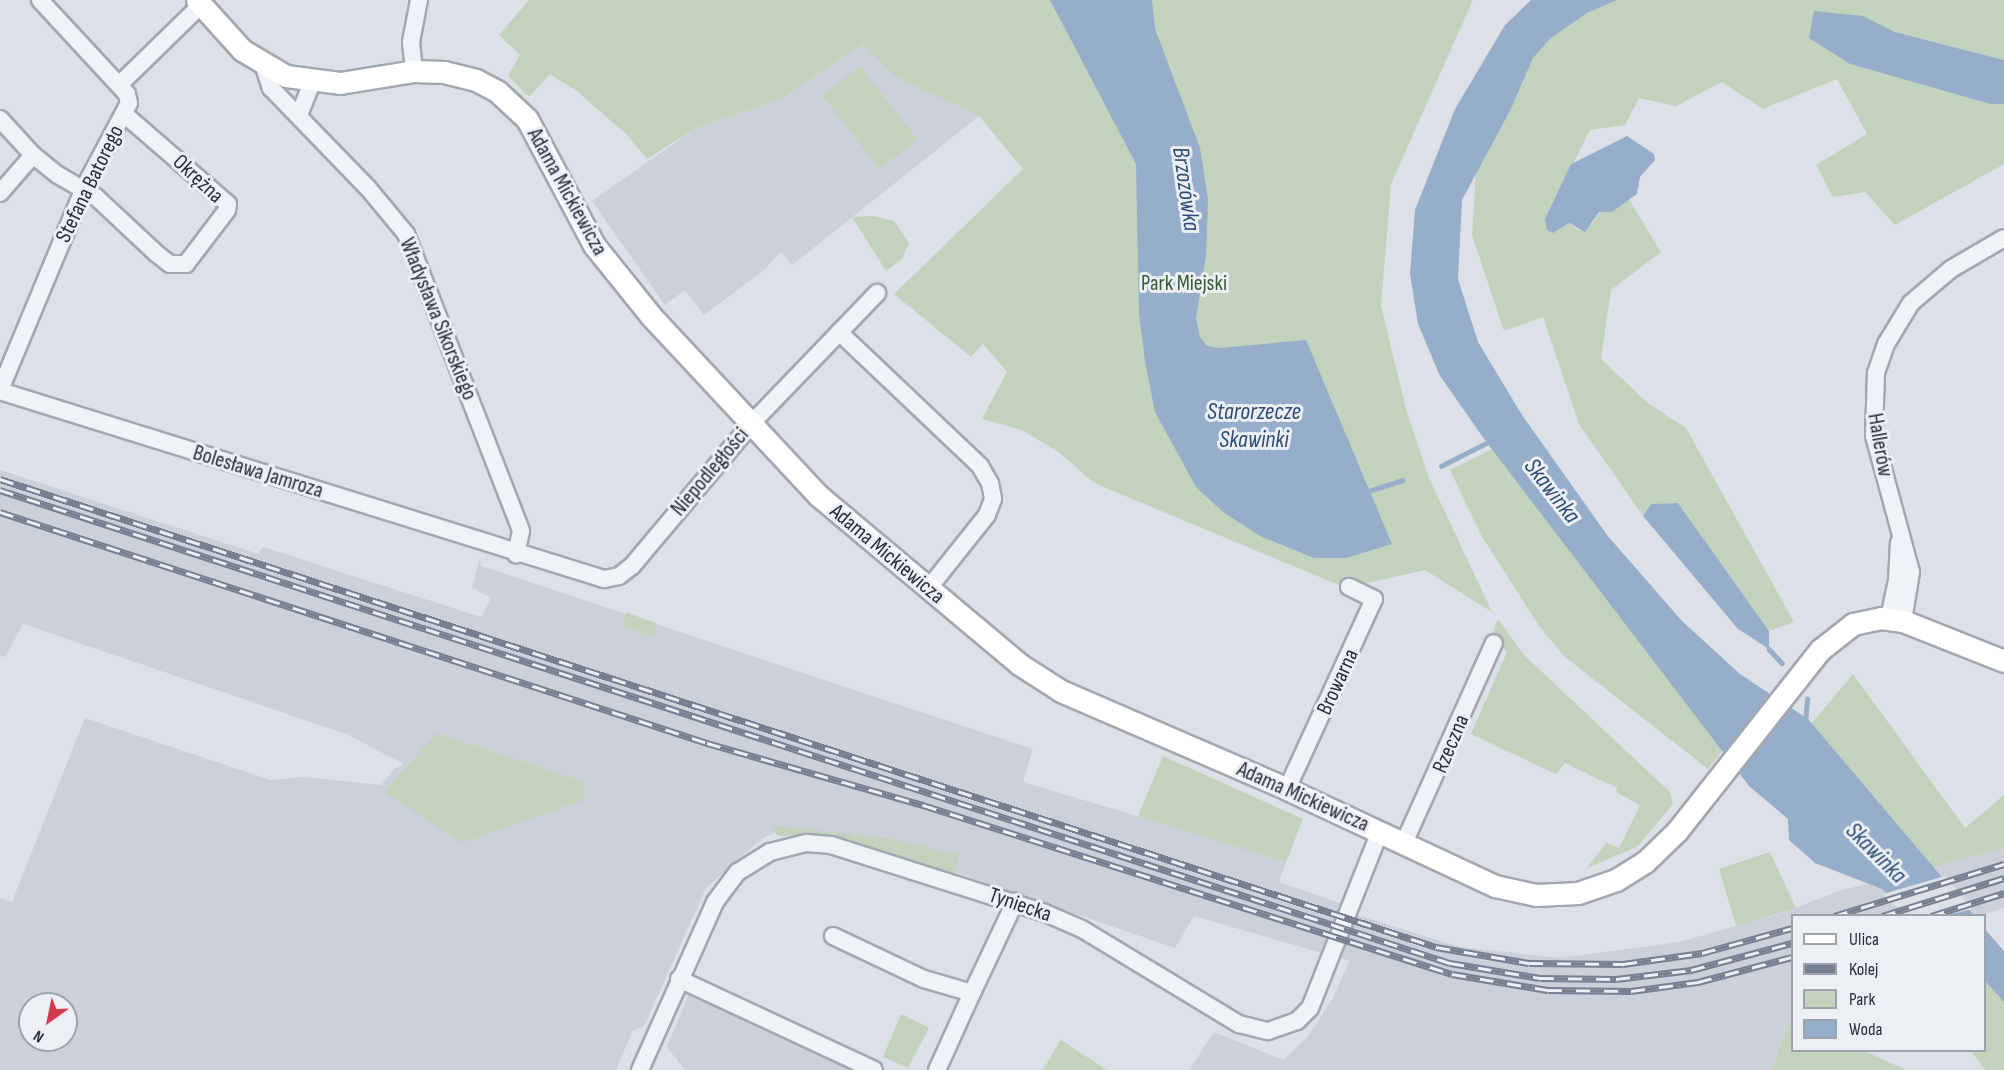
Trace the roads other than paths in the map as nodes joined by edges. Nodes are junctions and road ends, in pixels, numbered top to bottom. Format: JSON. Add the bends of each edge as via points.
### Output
{"nodes":[{"id":1,"x":40,"y":0,"type":"edge"},
{"id":2,"x":419,"y":0,"type":"edge"},
{"id":3,"x":199,"y":3,"type":"edge"},
{"id":4,"x":264,"y":67,"type":"junction"},
{"id":5,"x":414,"y":70,"type":"junction"},
{"id":6,"x":312,"y":82,"type":"junction"},
{"id":7,"x":119,"y":85,"type":"junction"},
{"id":8,"x":124,"y":114,"type":"junction"},
{"id":9,"x":299,"y":116,"type":"junction"},
{"id":10,"x":0,"y":119,"type":"edge"},
{"id":11,"x":33,"y":155,"type":"junction"},
{"id":12,"x":84,"y":188,"type":"junction"},
{"id":13,"x":0,"y":193,"type":"edge"},
{"id":14,"x":2004,"y":238,"type":"edge"},
{"id":15,"x":877,"y":293,"type":"dead end"},
{"id":16,"x":839,"y":332,"type":"junction"},
{"id":17,"x":0,"y":391,"type":"edge"},
{"id":18,"x":751,"y":424,"type":"junction"},
{"id":19,"x":516,"y":554,"type":"junction"},
{"id":20,"x":1349,"y":587,"type":"dead end"},
{"id":21,"x":928,"y":589,"type":"junction"},
{"id":22,"x":1896,"y":619,"type":"junction"},
{"id":23,"x":1494,"y":643,"type":"dead end"},
{"id":24,"x":2004,"y":661,"type":"edge"},
{"id":25,"x":1287,"y":789,"type":"junction"},
{"id":26,"x":1380,"y":831,"type":"junction"},
{"id":27,"x":1404,"y":843,"type":"junction"},
{"id":28,"x":1015,"y":902,"type":"junction"},
{"id":29,"x":833,"y":936,"type":"dead end"},
{"id":30,"x":679,"y":979,"type":"junction"},
{"id":31,"x":972,"y":993,"type":"junction"},
{"id":32,"x":640,"y":1070,"type":"edge"},
{"id":33,"x":874,"y":1070,"type":"edge"},
{"id":34,"x":937,"y":1070,"type":"edge"}],
"edges":[{"from":1,"to":7,"type":"street"},
{"from":2,"to":5,"type":"street","via":[[411,42]]},
{"from":3,"to":4,"type":"main road","name":"Adama Mickiewicza","via":[[233,41]]},
{"from":3,"to":7,"type":"street"},
{"from":4,"to":6,"type":"main road","name":"Adama Mickiewicza"},
{"from":4,"to":9,"type":"street","name":"Władysława Sikorskiego","via":[[271,88]]},
{"from":5,"to":6,"type":"main road","name":"Adama Mickiewicza","via":[[340,83]]},
{"from":5,"to":18,"type":"main road","name":"Adama Mickiewicza","via":[[476,80],[520,110],[604,260]]},
{"from":6,"to":9,"type":"street"},
{"from":7,"to":8,"type":"street","name":"Stefana Batorego","via":[[129,104]]},
{"from":8,"to":12,"type":"street","name":"Stefana Batorego"},
{"from":8,"to":12,"type":"street","name":"Okrężna","via":[[222,197],[227,210],[186,264],[178,266],[157,254]]},
{"from":9,"to":19,"type":"street","name":"Władysława Sikorskiego","via":[[406,234],[521,531]]},
{"from":10,"to":11,"type":"street"},
{"from":11,"to":12,"type":"street","via":[[58,176]]},
{"from":11,"to":13,"type":"street"},
{"from":12,"to":17,"type":"street","name":"Stefana Batorego"},
{"from":14,"to":22,"type":"street","name":"Hallerów","via":[[1922,292],[1900,318],[1876,374],[1873,418],[1898,529]]},
{"from":15,"to":16,"type":"street","name":"Niepodległości"},
{"from":16,"to":18,"type":"street","name":"Niepodległości"},
{"from":16,"to":21,"type":"street","via":[[980,466],[990,483],[993,499],[987,515]]},
{"from":17,"to":19,"type":"street","name":"Bolesława Jamroza"},
{"from":18,"to":19,"type":"street","name":"Niepodległości","via":[[632,566],[619,576],[598,579]]},
{"from":18,"to":21,"type":"main road","name":"Adama Mickiewicza","via":[[819,496]]},
{"from":20,"to":25,"type":"street","name":"Browarna","via":[[1374,599]]},
{"from":21,"to":25,"type":"main road","name":"Adama Mickiewicza","via":[[1046,683]]},
{"from":22,"to":24,"type":"main road"},
{"from":22,"to":27,"type":"main road","name":"Adama Mickiewicza","via":[[1852,624],[1820,650],[1702,801],[1646,862],[1616,880],[1578,892],[1536,895],[1503,889]]},
{"from":23,"to":27,"type":"street","name":"Rzeczna"},
{"from":25,"to":26,"type":"main road","name":"Adama Mickiewicza"},
{"from":26,"to":27,"type":"main road","name":"Adama Mickiewicza"},
{"from":26,"to":28,"type":"street","name":"Tyniecka","via":[[1316,997],[1303,1016],[1278,1029],[1258,1030],[1239,1024],[1082,929]]},
{"from":28,"to":30,"type":"street","name":"Tyniecka","via":[[850,850],[794,844],[758,858],[729,880]]},
{"from":28,"to":31,"type":"street"},
{"from":29,"to":31,"type":"street","via":[[924,979]]},
{"from":30,"to":32,"type":"street","name":"Tyniecka"},
{"from":30,"to":33,"type":"street"},
{"from":31,"to":34,"type":"street"}]}
